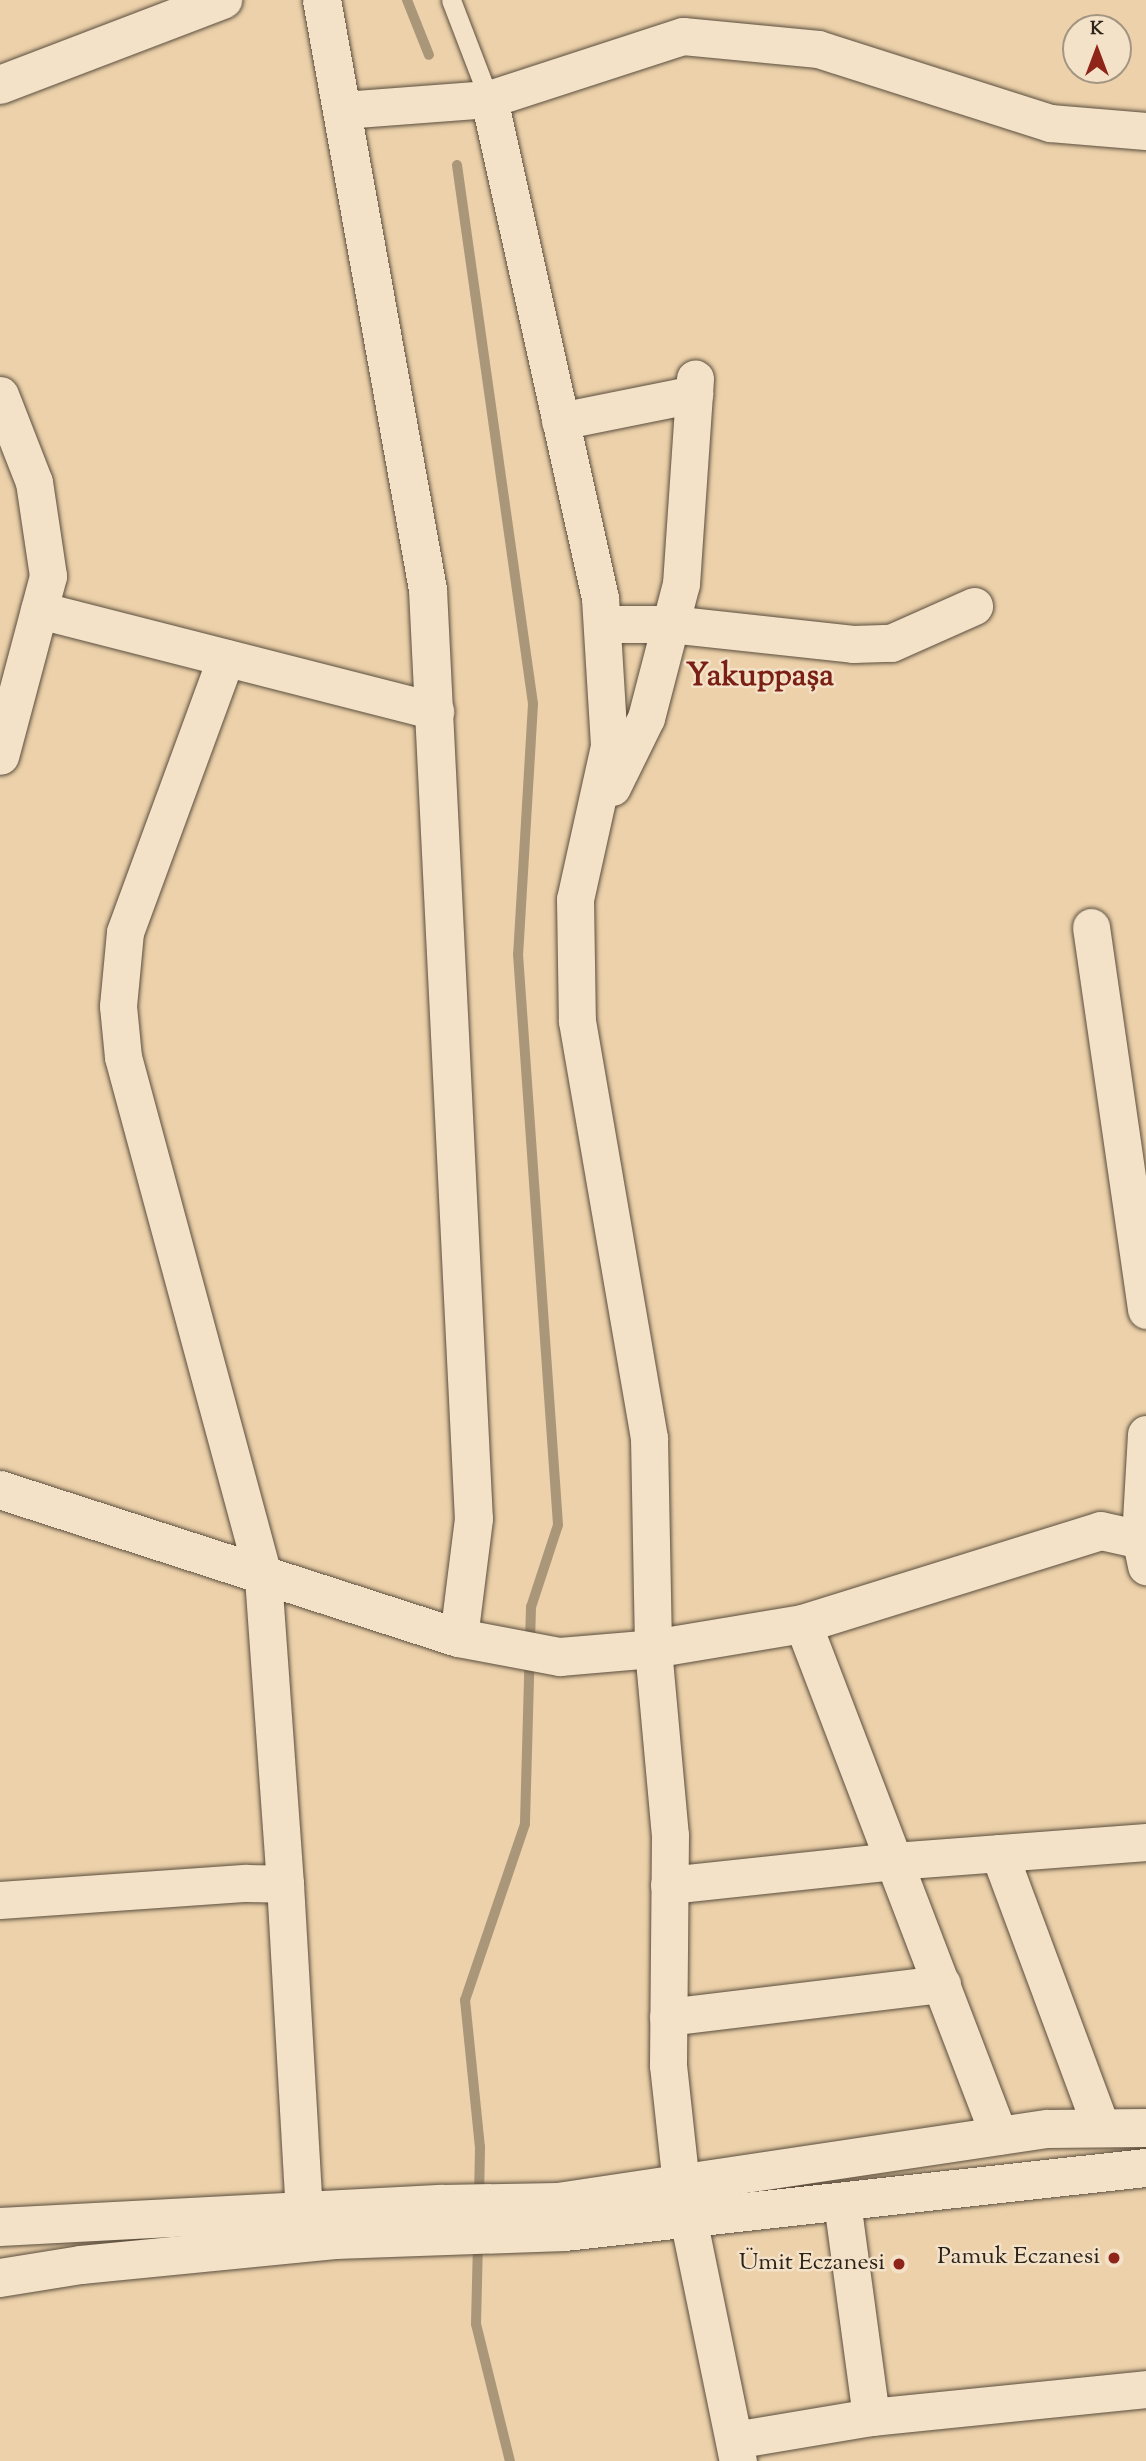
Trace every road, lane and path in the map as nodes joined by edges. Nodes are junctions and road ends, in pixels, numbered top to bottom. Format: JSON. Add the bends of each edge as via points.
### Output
{"nodes":[{"id":1,"x":223,"y":0,"type":"edge"},
{"id":2,"x":322,"y":0,"type":"edge"},
{"id":3,"x":451,"y":0,"type":"edge"},
{"id":4,"x":0,"y":85,"type":"edge"},
{"id":5,"x":489,"y":99,"type":"junction"},
{"id":6,"x":344,"y":110,"type":"junction"},
{"id":7,"x":1146,"y":131,"type":"edge"},
{"id":8,"x":0,"y":396,"type":"edge"},
{"id":9,"x":560,"y":421,"type":"junction"},
{"id":10,"x":974,"y":606,"type":"dead end"},
{"id":11,"x":40,"y":610,"type":"junction"},
{"id":12,"x":602,"y":624,"type":"junction"},
{"id":13,"x":670,"y":624,"type":"junction"},
{"id":14,"x":226,"y":658,"type":"junction"},
{"id":15,"x":435,"y":711,"type":"junction"},
{"id":16,"x":0,"y":756,"type":"edge"},
{"id":17,"x":590,"y":831,"type":"junction"},
{"id":18,"x":1091,"y":927,"type":"dead end"},
{"id":19,"x":1135,"y":1149,"type":"edge"},
{"id":20,"x":1146,"y":1310,"type":"edge"},
{"id":21,"x":1146,"y":1434,"type":"edge"},
{"id":22,"x":0,"y":1489,"type":"edge"},
{"id":23,"x":1144,"y":1548,"type":"edge"},
{"id":24,"x":263,"y":1575,"type":"junction"},
{"id":25,"x":803,"y":1624,"type":"junction"},
{"id":26,"x":459,"y":1638,"type":"junction"},
{"id":27,"x":653,"y":1649,"type":"junction"},
{"id":28,"x":1146,"y":1842,"type":"edge"},
{"id":29,"x":999,"y":1853,"type":"junction"},
{"id":30,"x":894,"y":1861,"type":"junction"},
{"id":31,"x":285,"y":1884,"type":"junction"},
{"id":32,"x":669,"y":1885,"type":"junction"},
{"id":33,"x":0,"y":1900,"type":"edge"},
{"id":34,"x":942,"y":1984,"type":"junction"},
{"id":35,"x":668,"y":2017,"type":"junction"},
{"id":36,"x":1146,"y":2127,"type":"edge"},
{"id":37,"x":1101,"y":2128,"type":"junction"},
{"id":38,"x":999,"y":2136,"type":"junction"},
{"id":39,"x":1146,"y":2168,"type":"edge"},
{"id":40,"x":685,"y":2201,"type":"junction"},
{"id":41,"x":842,"y":2202,"type":"junction"},
{"id":42,"x":0,"y":2227,"type":"edge"},
{"id":43,"x":305,"y":2227,"type":"junction"},
{"id":44,"x":0,"y":2278,"type":"edge"},
{"id":45,"x":1146,"y":2389,"type":"edge"},
{"id":46,"x":871,"y":2417,"type":"junction"},
{"id":47,"x":736,"y":2451,"type":"edge"}],
"edges":[{"from":1,"to":4,"type":"street"},
{"from":2,"to":6,"type":"street"},
{"from":3,"to":5,"type":"lane"},
{"from":5,"to":6,"type":"street"},
{"from":5,"to":7,"type":"street","via":[[683,36],[818,50],[1050,122]]},
{"from":5,"to":9,"type":"street"},
{"from":6,"to":15,"type":"street","via":[[428,590]]},
{"from":8,"to":11,"type":"street","via":[[34,482],[48,576]]},
{"from":9,"to":12,"type":"street"},
{"from":9,"to":13,"type":"street","via":[[695,386],[681,584]]},
{"from":10,"to":13,"type":"street","via":[[891,643],[853,644]]},
{"from":11,"to":14,"type":"street"},
{"from":11,"to":16,"type":"street"},
{"from":12,"to":13,"type":"street"},
{"from":12,"to":17,"type":"street","via":[[609,746]]},
{"from":13,"to":17,"type":"street","via":[[646,718]]},
{"from":14,"to":15,"type":"street"},
{"from":14,"to":24,"type":"street","via":[[125,932],[118,1006],[123,1057]]},
{"from":15,"to":26,"type":"street","via":[[474,1519]]},
{"from":17,"to":27,"type":"street","via":[[575,899],[577,1021],[649,1438]]},
{"from":18,"to":19,"type":"street"},
{"from":19,"to":20,"type":"street"},
{"from":21,"to":23,"type":"street"},
{"from":22,"to":24,"type":"street"},
{"from":23,"to":25,"type":"street","via":[[1101,1531]]},
{"from":24,"to":26,"type":"street"},
{"from":24,"to":31,"type":"street"},
{"from":25,"to":27,"type":"street"},
{"from":25,"to":30,"type":"street"},
{"from":26,"to":27,"type":"street","via":[[560,1657]]},
{"from":27,"to":32,"type":"street","via":[[670,1835]]},
{"from":28,"to":29,"type":"street"},
{"from":29,"to":30,"type":"street"},
{"from":29,"to":37,"type":"street"},
{"from":30,"to":32,"type":"street"},
{"from":30,"to":34,"type":"street"},
{"from":31,"to":33,"type":"street"},
{"from":31,"to":43,"type":"street"},
{"from":32,"to":35,"type":"street"},
{"from":34,"to":35,"type":"street"},
{"from":34,"to":38,"type":"street"},
{"from":35,"to":40,"type":"street","via":[[668,2065]]},
{"from":36,"to":37,"type":"street"},
{"from":37,"to":38,"type":"street"},
{"from":38,"to":40,"type":"street"},
{"from":39,"to":41,"type":"street"},
{"from":40,"to":41,"type":"street"},
{"from":40,"to":43,"type":"street","via":[[561,2217]]},
{"from":40,"to":47,"type":"street"},
{"from":41,"to":46,"type":"street"},
{"from":42,"to":43,"type":"street"},
{"from":43,"to":44,"type":"street"},
{"from":45,"to":46,"type":"street"},
{"from":46,"to":47,"type":"street"}]}
